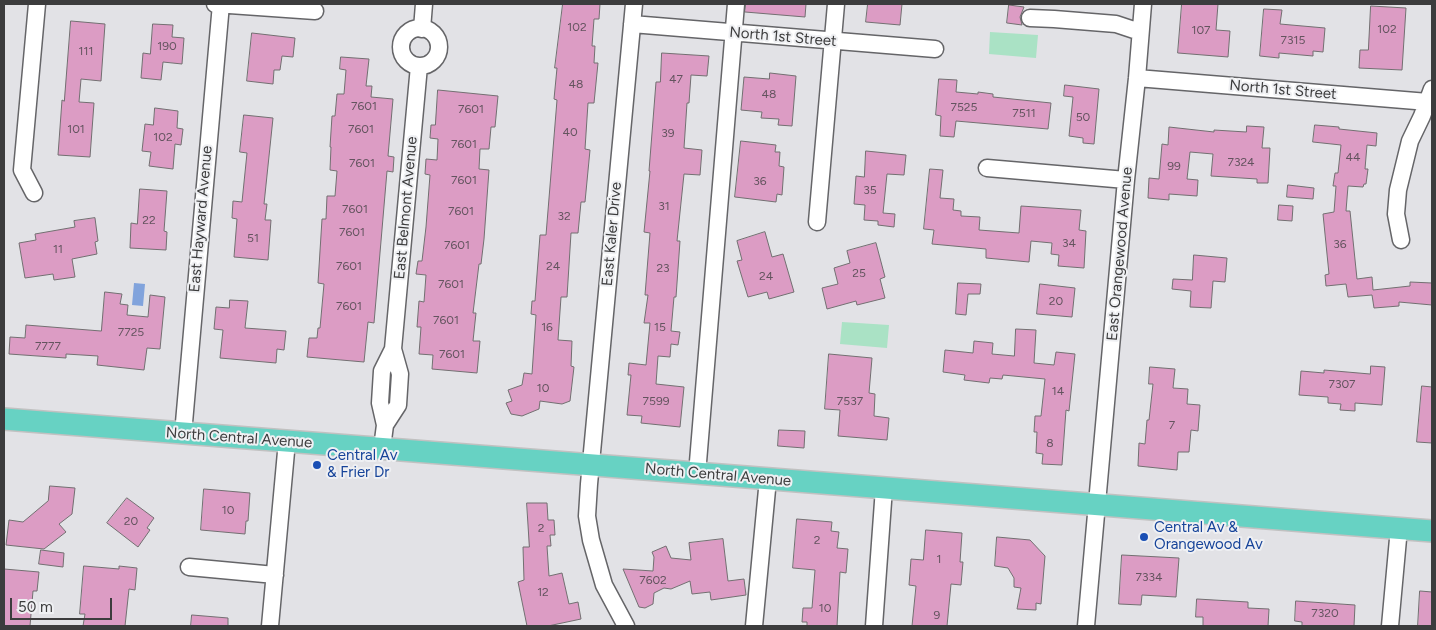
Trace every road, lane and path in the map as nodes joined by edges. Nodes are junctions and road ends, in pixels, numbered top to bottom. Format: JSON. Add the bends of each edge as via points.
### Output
{"nodes":[{"id":1,"x":37,"y":4,"type":"edge"},
{"id":2,"x":215,"y":4,"type":"edge"},
{"id":3,"x":221,"y":4,"type":"edge"},
{"id":4,"x":424,"y":4,"type":"edge"},
{"id":5,"x":634,"y":4,"type":"edge"},
{"id":6,"x":736,"y":4,"type":"edge"},
{"id":7,"x":836,"y":4,"type":"edge"},
{"id":8,"x":1143,"y":4,"type":"edge"},
{"id":9,"x":315,"y":11,"type":"dead end"},
{"id":10,"x":1054,"y":11,"type":"edge"},
{"id":11,"x":1030,"y":18,"type":"dead end"},
{"id":12,"x":632,"y":24,"type":"junction"},
{"id":13,"x":422,"y":29,"type":"junction"},
{"id":14,"x":1140,"y":32,"type":"junction"},
{"id":15,"x":734,"y":33,"type":"junction"},
{"id":16,"x":834,"y":41,"type":"junction"},
{"id":17,"x":935,"y":49,"type":"dead end"},
{"id":18,"x":419,"y":66,"type":"junction"},
{"id":19,"x":1137,"y":78,"type":"junction"},
{"id":20,"x":1430,"y":95,"type":"edge"},
{"id":21,"x":987,"y":168,"type":"dead end"},
{"id":22,"x":1126,"y":180,"type":"junction"},
{"id":23,"x":34,"y":193,"type":"dead end"},
{"id":24,"x":817,"y":222,"type":"dead end"},
{"id":25,"x":1401,"y":240,"type":"dead end"},
{"id":26,"x":4,"y":419,"type":"edge"},
{"id":27,"x":183,"y":434,"type":"junction"},
{"id":28,"x":287,"y":441,"type":"junction"},
{"id":29,"x":382,"y":448,"type":"junction"},
{"id":30,"x":591,"y":464,"type":"junction"},
{"id":31,"x":698,"y":474,"type":"junction"},
{"id":32,"x":768,"y":479,"type":"junction"},
{"id":33,"x":884,"y":488,"type":"junction"},
{"id":34,"x":1097,"y":504,"type":"junction"},
{"id":35,"x":1399,"y":528,"type":"junction"},
{"id":36,"x":1432,"y":531,"type":"edge"},
{"id":37,"x":189,"y":567,"type":"dead end"},
{"id":38,"x":274,"y":575,"type":"junction"},
{"id":39,"x":270,"y":626,"type":"edge"},
{"id":40,"x":626,"y":626,"type":"edge"},
{"id":41,"x":754,"y":626,"type":"edge"},
{"id":42,"x":874,"y":626,"type":"edge"},
{"id":43,"x":1086,"y":626,"type":"edge"},
{"id":44,"x":1390,"y":626,"type":"edge"}],
"edges":[{"from":1,"to":23,"type":"street","via":[[22,170]]},
{"from":2,"to":3,"type":"street"},
{"from":3,"to":9,"type":"street"},
{"from":3,"to":27,"type":"street","name":"East Hayward Avenue"},
{"from":4,"to":13,"type":"street"},
{"from":5,"to":12,"type":"street","name":"East Kaler Drive"},
{"from":6,"to":15,"type":"street"},
{"from":7,"to":16,"type":"street"},
{"from":8,"to":14,"type":"street","name":"East Orangewood Avenue"},
{"from":10,"to":11,"type":"street"},
{"from":10,"to":14,"type":"street"},
{"from":12,"to":15,"type":"street","name":"North 1st Street"},
{"from":12,"to":30,"type":"street","name":"East Kaler Drive"},
{"from":13,"to":18,"type":"street","via":[[436,36],[439,46],[437,57],[429,64]]},
{"from":13,"to":18,"type":"street","via":[[417,28],[407,34],[402,43],[402,54]]},
{"from":14,"to":19,"type":"street","name":"East Orangewood Avenue"},
{"from":15,"to":16,"type":"street","name":"North 1st Street"},
{"from":15,"to":31,"type":"street"},
{"from":16,"to":17,"type":"street","name":"North 1st Street"},
{"from":16,"to":24,"type":"street"},
{"from":18,"to":29,"type":"street","name":"East Belmont Avenue","via":[[393,349],[382,371]]},
{"from":19,"to":20,"type":"street","name":"North 1st Street"},
{"from":19,"to":22,"type":"street","name":"East Orangewood Avenue"},
{"from":20,"to":25,"type":"street","via":[[1410,141],[1398,190],[1396,214]]},
{"from":21,"to":22,"type":"street"},
{"from":22,"to":34,"type":"street","name":"East Orangewood Avenue"},
{"from":26,"to":27,"type":"main road","name":"North Central Avenue"},
{"from":27,"to":28,"type":"main road","name":"North Central Avenue"},
{"from":28,"to":29,"type":"main road","name":"North Central Avenue"},
{"from":28,"to":38,"type":"street"},
{"from":29,"to":30,"type":"main road","name":"North Central Avenue"},
{"from":30,"to":31,"type":"main road","name":"North Central Avenue"},
{"from":30,"to":40,"type":"street","name":"East Kaler Drive","via":[[588,516],[591,540],[604,586]]},
{"from":31,"to":32,"type":"main road","name":"North Central Avenue"},
{"from":32,"to":33,"type":"main road","name":"North Central Avenue"},
{"from":32,"to":41,"type":"street"},
{"from":33,"to":34,"type":"main road","name":"North Central Avenue"},
{"from":33,"to":42,"type":"street"},
{"from":34,"to":35,"type":"main road","name":"North Central Avenue"},
{"from":34,"to":43,"type":"street","name":"East Orangewood Avenue"},
{"from":35,"to":36,"type":"main road","name":"North Central Avenue"},
{"from":35,"to":44,"type":"street"},
{"from":37,"to":38,"type":"street"},
{"from":38,"to":39,"type":"street"}]}
